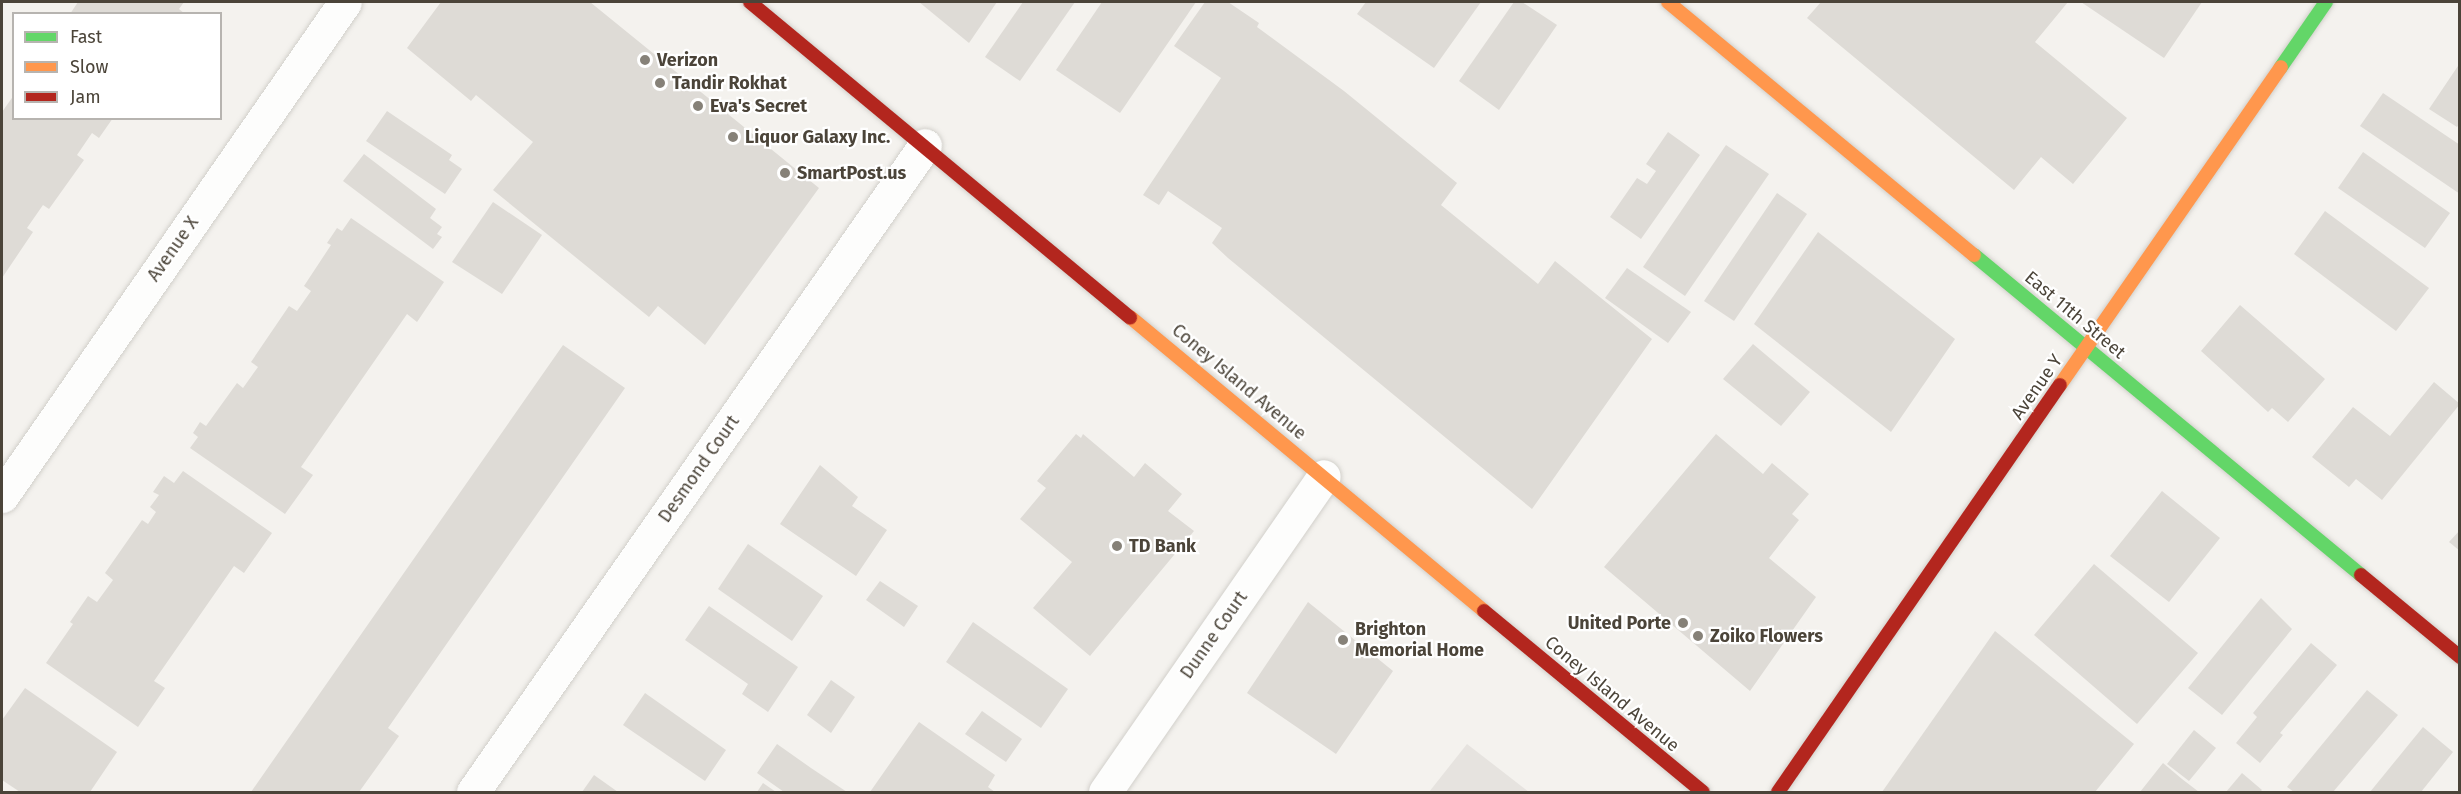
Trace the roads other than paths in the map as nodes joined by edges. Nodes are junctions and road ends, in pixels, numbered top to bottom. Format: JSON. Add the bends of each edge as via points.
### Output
{"nodes":[{"id":1,"x":345,"y":2,"type":"edge"},
{"id":2,"x":750,"y":2,"type":"edge"},
{"id":3,"x":1668,"y":2,"type":"edge"},
{"id":4,"x":2326,"y":2,"type":"edge"},
{"id":5,"x":925,"y":145,"type":"junction"},
{"id":6,"x":2086,"y":348,"type":"junction"},
{"id":7,"x":1324,"y":476,"type":"junction"},
{"id":8,"x":2,"y":496,"type":"edge"},
{"id":9,"x":2460,"y":657,"type":"edge"},
{"id":10,"x":472,"y":792,"type":"edge"},
{"id":11,"x":1105,"y":792,"type":"edge"},
{"id":12,"x":1703,"y":792,"type":"edge"},
{"id":13,"x":1778,"y":792,"type":"edge"}],
"edges":[{"from":1,"to":8,"type":"street","name":"Avenue X"},
{"from":2,"to":5,"type":"street","name":"Coney Island Avenue"},
{"from":3,"to":6,"type":"street","name":"East 11th Street"},
{"from":4,"to":6,"type":"street","name":"Avenue Y"},
{"from":5,"to":7,"type":"street","name":"Coney Island Avenue"},
{"from":5,"to":10,"type":"street","name":"Desmond Court"},
{"from":6,"to":9,"type":"street","name":"East 11th Street"},
{"from":6,"to":13,"type":"street","name":"Avenue Y"},
{"from":7,"to":11,"type":"street","name":"Dunne Court"},
{"from":7,"to":12,"type":"street","name":"Coney Island Avenue"}]}
